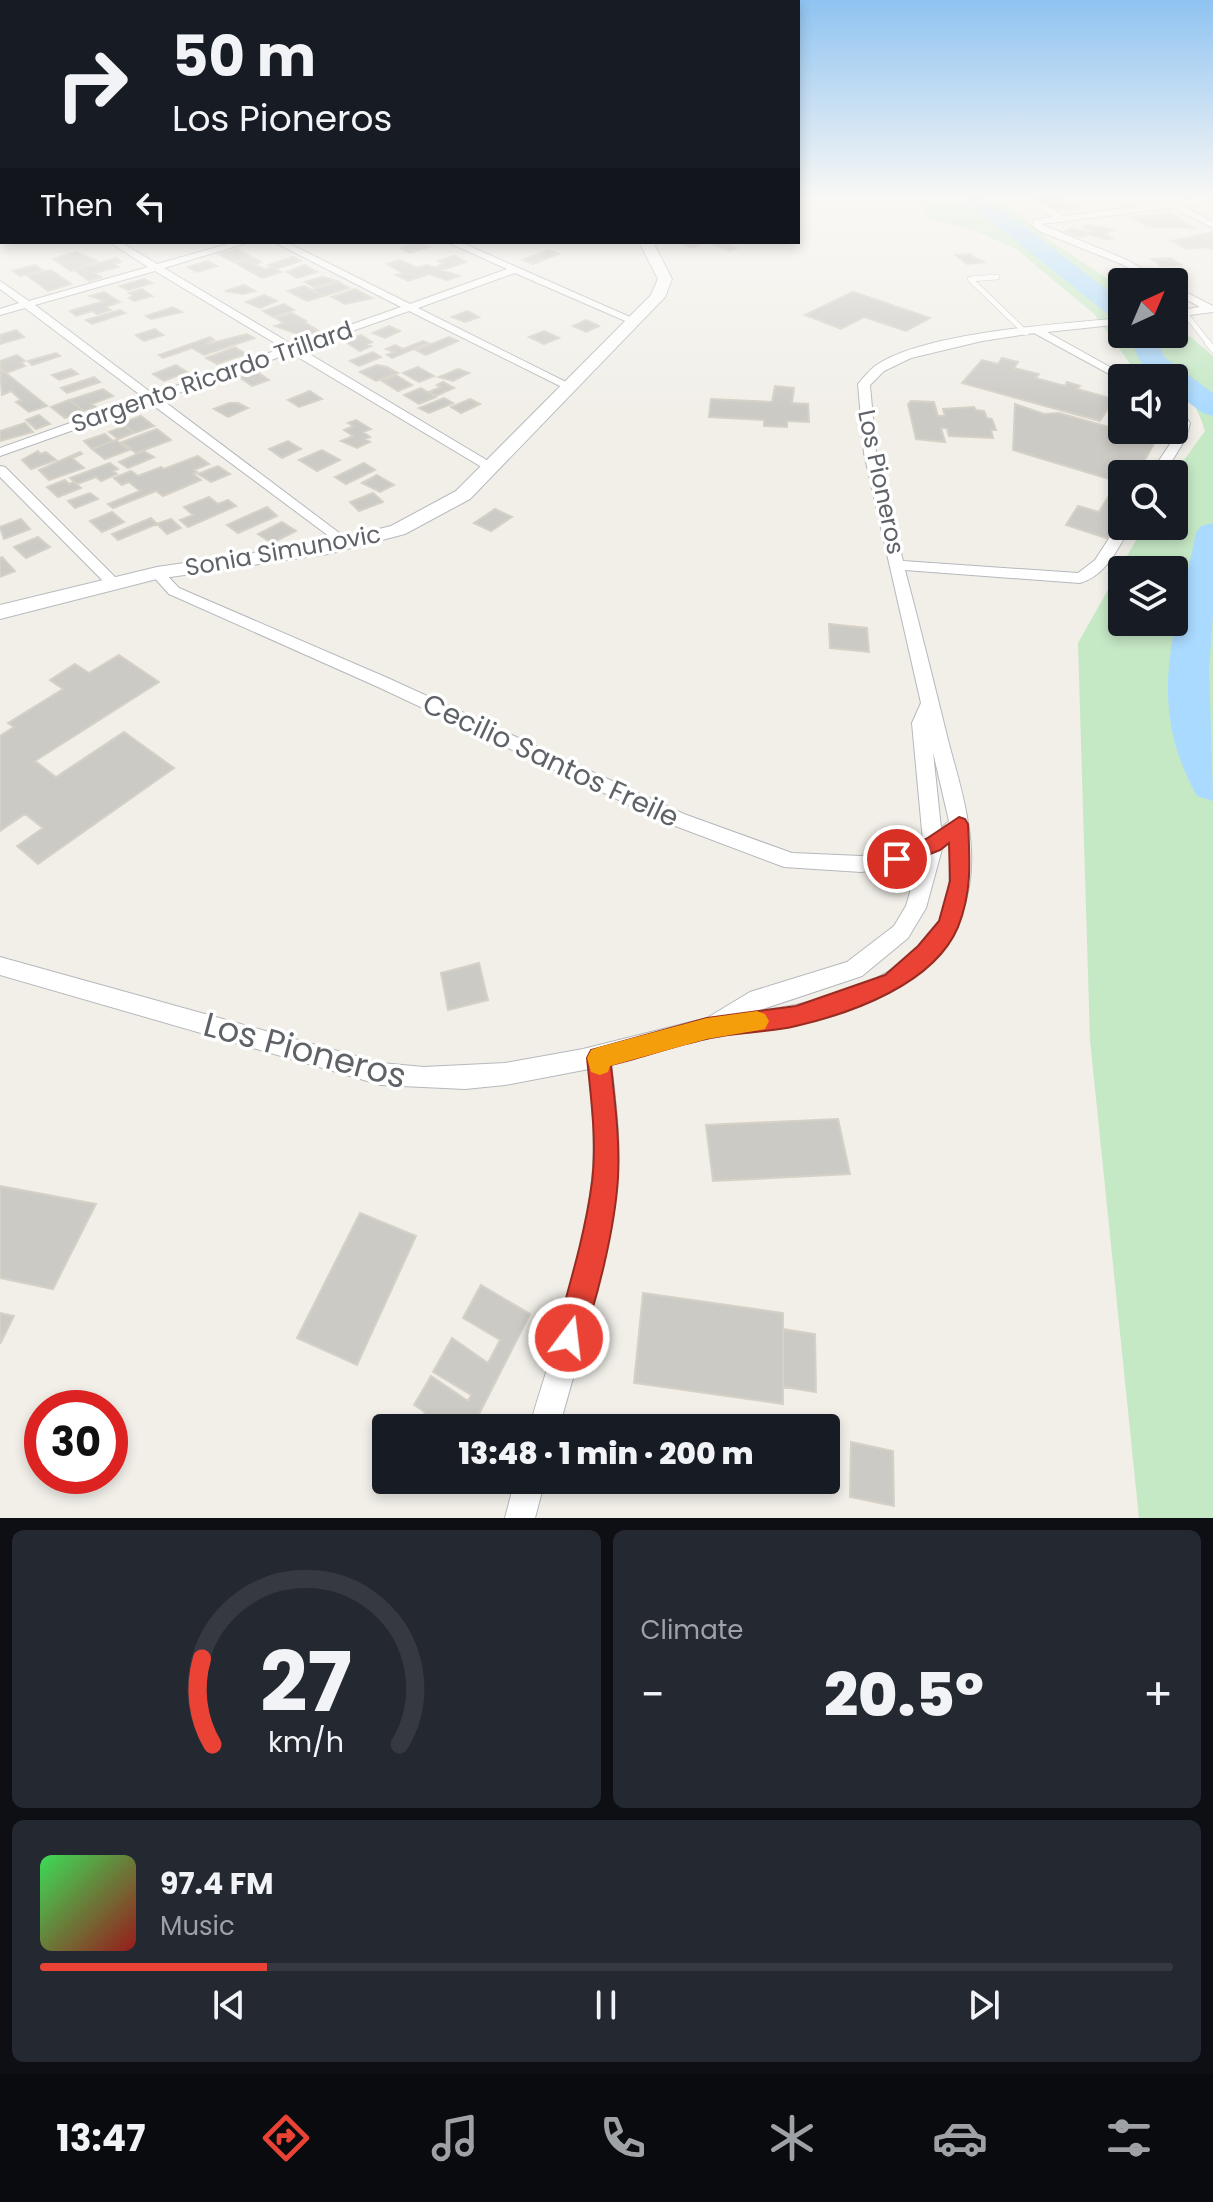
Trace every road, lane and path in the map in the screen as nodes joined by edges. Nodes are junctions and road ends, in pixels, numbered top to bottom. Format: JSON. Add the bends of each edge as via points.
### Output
{"nodes":[{"id":1,"x":155,"y":268,"type":"joint"},
{"id":2,"x":330,"y":268,"type":"edge"},
{"id":3,"x":510,"y":268,"type":"edge"},
{"id":4,"x":659,"y":268,"type":"edge"},
{"id":5,"x":515,"y":270,"type":"junction"},
{"id":6,"x":997,"y":277,"type":"dead end"},
{"id":7,"x":0,"y":284,"type":"edge"},
{"id":8,"x":1188,"y":296,"type":"edge"},
{"id":9,"x":27,"y":304,"type":"junction"},
{"id":10,"x":410,"y":308,"type":"junction"},
{"id":11,"x":1212,"y":309,"type":"edge"},
{"id":12,"x":0,"y":312,"type":"edge"},
{"id":13,"x":1188,"y":312,"type":"edge"},
{"id":14,"x":634,"y":321,"type":"junction"},
{"id":15,"x":1108,"y":322,"type":"edge"},
{"id":16,"x":1188,"y":323,"type":"edge"},
{"id":17,"x":1032,"y":332,"type":"junction"},
{"id":18,"x":294,"y":349,"type":"junction"},
{"id":19,"x":1213,"y":349,"type":"edge"},
{"id":20,"x":1108,"y":371,"type":"edge"},
{"id":21,"x":566,"y":386,"type":"junction"},
{"id":22,"x":153,"y":398,"type":"junction"},
{"id":23,"x":0,"y":452,"type":"edge"},
{"id":24,"x":490,"y":468,"type":"junction"},
{"id":25,"x":0,"y":470,"type":"edge"},
{"id":26,"x":1115,"y":540,"type":"edge"},
{"id":27,"x":345,"y":544,"type":"junction"},
{"id":28,"x":899,"y":565,"type":"junction"},
{"id":29,"x":157,"y":573,"type":"junction"},
{"id":30,"x":114,"y":584,"type":"junction"},
{"id":31,"x":0,"y":612,"type":"edge"},
{"id":32,"x":929,"y":704,"type":"junction"},
{"id":33,"x":959,"y":824,"type":"junction"},
{"id":34,"x":933,"y":845,"type":"junction"},
{"id":35,"x":0,"y":966,"type":"edge"},
{"id":36,"x":707,"y":1028,"type":"junction"},
{"id":37,"x":599,"y":1058,"type":"junction"},
{"id":38,"x":548,"y":1414,"type":"edge"},
{"id":39,"x":526,"y":1494,"type":"edge"},
{"id":40,"x":520,"y":1518,"type":"edge"}],
"edges":[{"from":1,"to":9,"type":"street"},
{"from":1,"to":18,"type":"street"},
{"from":2,"to":10,"type":"street"},
{"from":3,"to":5,"type":"street"},
{"from":4,"to":14,"type":"street","name":"Sonia Simunovic","via":[[665,279],[658,297]]},
{"from":5,"to":10,"type":"street","name":"Sargento Ricardo Trillard"},
{"from":5,"to":14,"type":"street"},
{"from":6,"to":17,"type":"lane","via":[[970,279]]},
{"from":7,"to":9,"type":"street"},
{"from":8,"to":11,"type":"street"},
{"from":9,"to":12,"type":"street"},
{"from":9,"to":22,"type":"street"},
{"from":10,"to":18,"type":"street","name":"Sargento Ricardo Trillard"},
{"from":10,"to":21,"type":"street"},
{"from":11,"to":13,"type":"street"},
{"from":14,"to":21,"type":"street","name":"Sonia Simunovic"},
{"from":15,"to":17,"type":"street","name":"Los Pioneros"},
{"from":16,"to":19,"type":"lane"},
{"from":17,"to":20,"type":"street"},
{"from":17,"to":28,"type":"street","name":"Los Pioneros","via":[[909,354],[868,375],[864,391],[870,453]]},
{"from":18,"to":22,"type":"street","name":"Sargento Ricardo Trillard"},
{"from":18,"to":24,"type":"street"},
{"from":21,"to":24,"type":"street","name":"Sonia Simunovic"},
{"from":22,"to":23,"type":"street","name":"Sargento Ricardo Trillard"},
{"from":22,"to":27,"type":"street"},
{"from":24,"to":27,"type":"street","name":"Sonia Simunovic","via":[[440,509],[398,530]]},
{"from":25,"to":30,"type":"street"},
{"from":26,"to":28,"type":"street","via":[[1100,565],[1080,578]]},
{"from":27,"to":29,"type":"street","name":"Sonia Simunovic"},
{"from":28,"to":32,"type":"street","name":"Los Pioneros"},
{"from":29,"to":30,"type":"street","name":"Sonia Simunovic"},
{"from":29,"to":34,"type":"street","name":"Cecilio Santos Freile","via":[[174,591],[720,838],[791,861],[861,864],[897,859]]},
{"from":30,"to":31,"type":"street","name":"Sonia Simunovic"},
{"from":32,"to":33,"type":"street","name":"Los Pioneros"},
{"from":32,"to":34,"type":"street","name":"Los Pioneros","via":[[921,723]]},
{"from":33,"to":34,"type":"street","name":"Cecilio Santos Freile"},
{"from":33,"to":36,"type":"street","name":"Los Pioneros","via":[[961,881],[956,906],[938,940],[907,971],[893,982],[796,1016]]},
{"from":34,"to":36,"type":"street","name":"Los Pioneros","via":[[916,908],[881,951],[854,969],[758,999]]},
{"from":35,"to":37,"type":"street","name":"Los Pioneros","via":[[381,1074],[471,1080]]},
{"from":36,"to":37,"type":"street","name":"Los Pioneros"},
{"from":37,"to":38,"type":"street","via":[[605,1179],[593,1248]]},
{"from":39,"to":40,"type":"street"}]}
